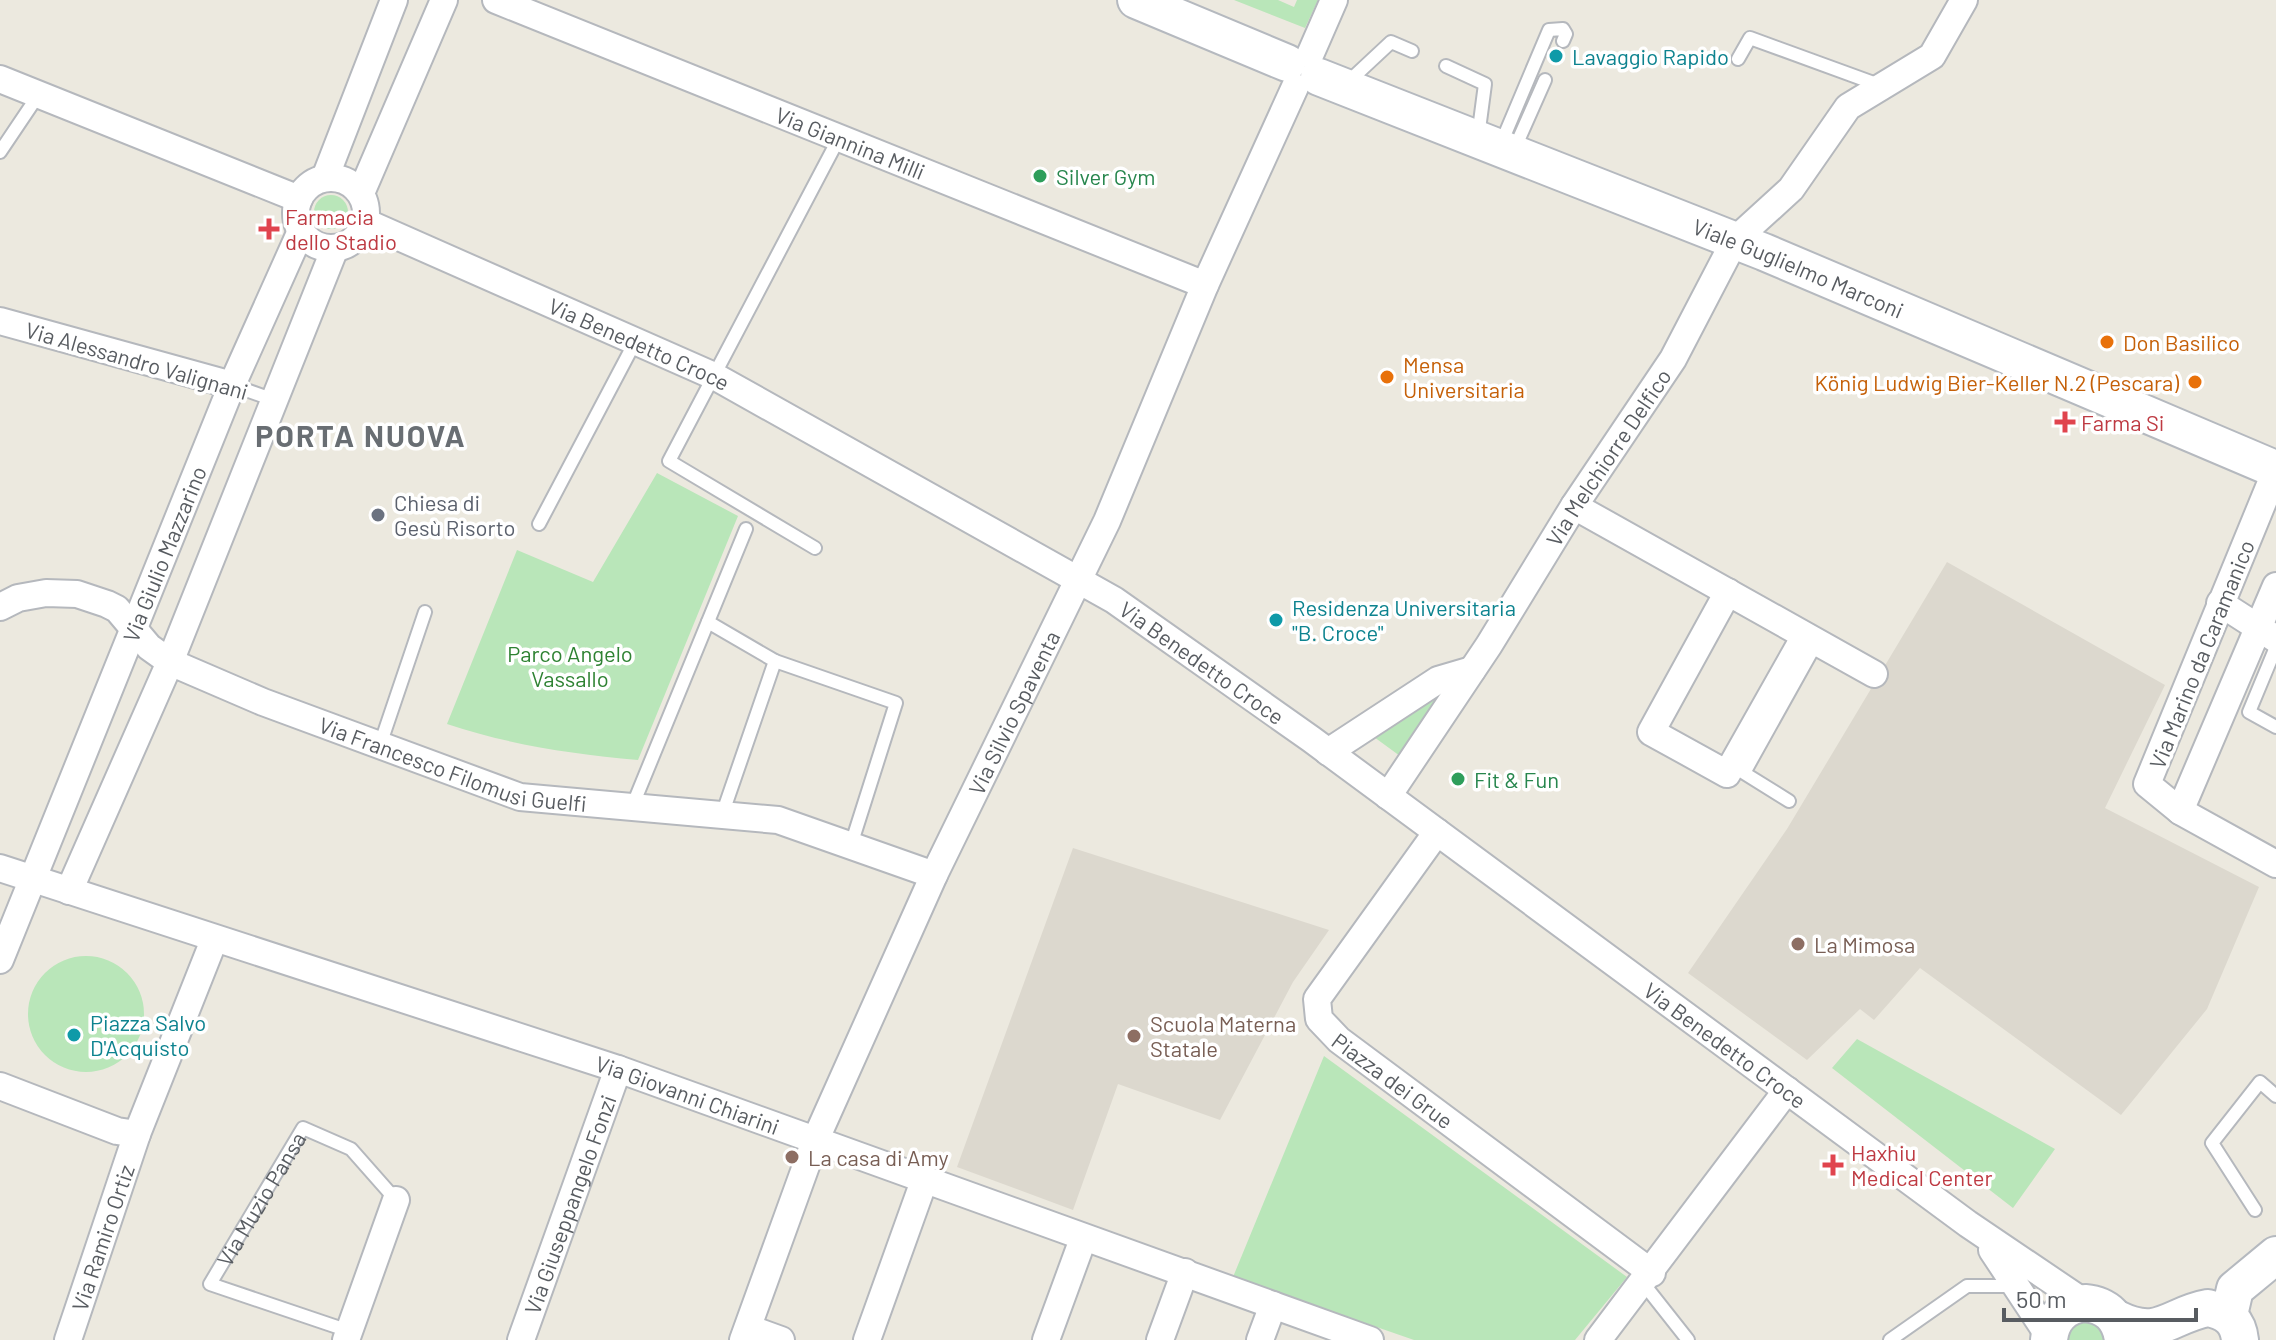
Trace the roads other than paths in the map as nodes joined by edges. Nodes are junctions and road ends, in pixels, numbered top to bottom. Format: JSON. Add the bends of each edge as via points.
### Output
{"nodes":[{"id":1,"x":394,"y":0,"type":"edge"},
{"id":2,"x":444,"y":0,"type":"edge"},
{"id":3,"x":496,"y":0,"type":"edge"},
{"id":4,"x":1136,"y":0,"type":"edge"},
{"id":5,"x":1334,"y":0,"type":"edge"},
{"id":6,"x":1964,"y":0,"type":"edge"},
{"id":7,"x":1563,"y":41,"type":"dead end"},
{"id":8,"x":1412,"y":51,"type":"dead end"},
{"id":9,"x":1738,"y":59,"type":"dead end"},
{"id":10,"x":1446,"y":66,"type":"dead end"},
{"id":11,"x":1311,"y":74,"type":"junction"},
{"id":12,"x":0,"y":79,"type":"edge"},
{"id":13,"x":1545,"y":80,"type":"dead end"},
{"id":14,"x":1882,"y":86,"type":"junction"},
{"id":15,"x":39,"y":94,"type":"junction"},
{"id":16,"x":839,"y":138,"type":"junction"},
{"id":17,"x":1496,"y":148,"type":"junction"},
{"id":18,"x":0,"y":152,"type":"edge"},
{"id":19,"x":325,"y":178,"type":"junction"},
{"id":20,"x":361,"y":193,"type":"junction"},
{"id":21,"x":299,"y":199,"type":"junction"},
{"id":22,"x":365,"y":222,"type":"junction"},
{"id":23,"x":301,"y":231,"type":"junction"},
{"id":24,"x":1735,"y":240,"type":"junction"},
{"id":25,"x":335,"y":248,"type":"junction"},
{"id":26,"x":1205,"y":285,"type":"junction"},
{"id":27,"x":0,"y":321,"type":"edge"},
{"id":28,"x":635,"y":342,"type":"junction"},
{"id":29,"x":714,"y":376,"type":"junction"},
{"id":30,"x":232,"y":385,"type":"junction"},
{"id":31,"x":274,"y":400,"type":"junction"},
{"id":32,"x":2275,"y":477,"type":"edge"},
{"id":33,"x":1574,"y":506,"type":"junction"},
{"id":34,"x":539,"y":524,"type":"dead end"},
{"id":35,"x":746,"y":529,"type":"dead end"},
{"id":36,"x":815,"y":548,"type":"dead end"},
{"id":37,"x":1079,"y":579,"type":"junction"},
{"id":38,"x":2276,"y":586,"type":"edge"},
{"id":39,"x":1728,"y":592,"type":"junction"},
{"id":40,"x":2220,"y":603,"type":"junction"},
{"id":41,"x":0,"y":607,"type":"edge"},
{"id":42,"x":425,"y":612,"type":"dead end"},
{"id":43,"x":708,"y":622,"type":"junction"},
{"id":44,"x":133,"y":628,"type":"junction"},
{"id":45,"x":2271,"y":638,"type":"edge"},
{"id":46,"x":1811,"y":639,"type":"junction"},
{"id":47,"x":775,"y":661,"type":"junction"},
{"id":48,"x":170,"y":662,"type":"junction"},
{"id":49,"x":1472,"y":670,"type":"junction"},
{"id":50,"x":1874,"y":674,"type":"dead end"},
{"id":51,"x":2276,"y":727,"type":"edge"},
{"id":52,"x":380,"y":745,"type":"junction"},
{"id":53,"x":1328,"y":752,"type":"junction"},
{"id":54,"x":1388,"y":796,"type":"junction"},
{"id":55,"x":1789,"y":801,"type":"dead end"},
{"id":56,"x":632,"y":807,"type":"junction"},
{"id":57,"x":2180,"y":811,"type":"junction"},
{"id":58,"x":722,"y":815,"type":"junction"},
{"id":59,"x":1437,"y":832,"type":"junction"},
{"id":60,"x":851,"y":845,"type":"junction"},
{"id":61,"x":2276,"y":864,"type":"edge"},
{"id":62,"x":0,"y":868,"type":"edge"},
{"id":63,"x":934,"y":875,"type":"junction"},
{"id":64,"x":34,"y":879,"type":"junction"},
{"id":65,"x":69,"y":891,"type":"junction"},
{"id":66,"x":214,"y":940,"type":"junction"},
{"id":67,"x":0,"y":960,"type":"edge"},
{"id":68,"x":618,"y":1069,"type":"junction"},
{"id":69,"x":0,"y":1086,"type":"edge"},
{"id":70,"x":1787,"y":1090,"type":"junction"},
{"id":71,"x":2276,"y":1096,"type":"edge"},
{"id":72,"x":137,"y":1134,"type":"junction"},
{"id":73,"x":815,"y":1141,"type":"junction"},
{"id":74,"x":924,"y":1181,"type":"junction"},
{"id":75,"x":396,"y":1200,"type":"joint"},
{"id":76,"x":2255,"y":1210,"type":"dead end"},
{"id":77,"x":1083,"y":1239,"type":"junction"},
{"id":78,"x":2276,"y":1255,"type":"edge"},
{"id":79,"x":1185,"y":1272,"type":"junction"},
{"id":80,"x":2022,"y":1274,"type":"junction"},
{"id":81,"x":1647,"y":1278,"type":"junction"},
{"id":82,"x":2085,"y":1303,"type":"junction"},
{"id":83,"x":1273,"y":1305,"type":"junction"},
{"id":84,"x":2234,"y":1328,"type":"edge"},
{"id":85,"x":2120,"y":1330,"type":"edge"},
{"id":86,"x":745,"y":1334,"type":"edge"},
{"id":87,"x":348,"y":1336,"type":"edge"},
{"id":88,"x":2049,"y":1338,"type":"edge"},
{"id":89,"x":1160,"y":1339,"type":"edge"},
{"id":90,"x":68,"y":1340,"type":"edge"},
{"id":91,"x":521,"y":1340,"type":"edge"},
{"id":92,"x":781,"y":1340,"type":"edge"},
{"id":93,"x":867,"y":1340,"type":"edge"},
{"id":94,"x":1046,"y":1340,"type":"edge"},
{"id":95,"x":1260,"y":1340,"type":"edge"},
{"id":96,"x":1370,"y":1340,"type":"edge"},
{"id":97,"x":1598,"y":1340,"type":"edge"},
{"id":98,"x":1688,"y":1340,"type":"edge"},
{"id":99,"x":1890,"y":1340,"type":"edge"}],
"edges":[{"from":1,"to":19,"type":"street"},
{"from":2,"to":20,"type":"street"},
{"from":3,"to":16,"type":"street","name":"Via Giannina Milli"},
{"from":4,"to":11,"type":"main road","name":"Viale Guglielmo Marconi"},
{"from":5,"to":11,"type":"street","name":"Via Silvio Spaventa"},
{"from":6,"to":14,"type":"street","via":[[1932,56]]},
{"from":7,"to":17,"type":"lane","via":[[1563,29],[1549,30]]},
{"from":8,"to":11,"type":"lane","via":[[1391,42]]},
{"from":9,"to":14,"type":"lane","via":[[1750,38]]},
{"from":10,"to":17,"type":"lane","via":[[1485,84]]},
{"from":11,"to":17,"type":"main road","name":"Viale Guglielmo Marconi"},
{"from":11,"to":26,"type":"street","name":"Via Silvio Spaventa"},
{"from":12,"to":15,"type":"street"},
{"from":13,"to":17,"type":"lane"},
{"from":14,"to":24,"type":"street","via":[[1848,107],[1791,189]]},
{"from":15,"to":18,"type":"lane"},
{"from":15,"to":21,"type":"street"},
{"from":16,"to":26,"type":"street","name":"Via Giannina Milli"},
{"from":16,"to":29,"type":"lane"},
{"from":17,"to":24,"type":"main road","name":"Viale Guglielmo Marconi"},
{"from":19,"to":20,"type":"street","via":[[345,180]]},
{"from":19,"to":21,"type":"street"},
{"from":20,"to":22,"type":"street"},
{"from":21,"to":23,"type":"street"},
{"from":22,"to":25,"type":"street","via":[[354,240]]},
{"from":22,"to":28,"type":"street","name":"Via Benedetto Croce"},
{"from":23,"to":25,"type":"street","via":[[315,244]]},
{"from":23,"to":30,"type":"street","name":"Via Giulio Mazzarino"},
{"from":24,"to":32,"type":"main road","name":"Viale Guglielmo Marconi"},
{"from":24,"to":33,"type":"street","name":"Via Melchiorre Delfico","via":[[1673,359]]},
{"from":25,"to":31,"type":"street","name":"Via Giulio Mazzarino"},
{"from":26,"to":37,"type":"street","name":"Via Silvio Spaventa"},
{"from":27,"to":30,"type":"street","name":"Via Alessandro Valignani"},
{"from":28,"to":29,"type":"street","name":"Via Benedetto Croce"},
{"from":28,"to":34,"type":"lane"},
{"from":29,"to":36,"type":"lane","via":[[669,461]]},
{"from":29,"to":37,"type":"street","name":"Via Benedetto Croce"},
{"from":30,"to":31,"type":"lane","name":"Via Alessandro Valignani"},
{"from":30,"to":44,"type":"street","name":"Via Giulio Mazzarino"},
{"from":31,"to":48,"type":"street","name":"Via Giulio Mazzarino"},
{"from":32,"to":40,"type":"street","name":"Via Marino da Caramanico"},
{"from":33,"to":39,"type":"street"},
{"from":33,"to":49,"type":"street","name":"Via Melchiorre Delfico"},
{"from":35,"to":43,"type":"lane"},
{"from":37,"to":53,"type":"street","name":"Via Benedetto Croce"},
{"from":37,"to":63,"type":"street","name":"Via Silvio Spaventa"},
{"from":38,"to":45,"type":"street","name":"Via Marino da Caramanico"},
{"from":39,"to":46,"type":"street"},
{"from":39,"to":46,"type":"street","via":[[1651,732],[1727,774]]},
{"from":40,"to":45,"type":"street"},
{"from":40,"to":57,"type":"street","name":"Via Marino da Caramanico","via":[[2147,784]]},
{"from":41,"to":44,"type":"street","name":"Via Francesco Filomusi Guelfi","via":[[46,593],[77,594],[117,609]]},
{"from":42,"to":52,"type":"lane"},
{"from":43,"to":47,"type":"lane"},
{"from":43,"to":56,"type":"lane"},
{"from":44,"to":48,"type":"street","name":"Via Francesco Filomusi Guelfi"},
{"from":44,"to":64,"type":"street","name":"Via Giulio Mazzarino"},
{"from":45,"to":51,"type":"lane","via":[[2249,712]]},
{"from":45,"to":57,"type":"street","name":"Via Marino da Caramanico"},
{"from":46,"to":50,"type":"street"},
{"from":46,"to":55,"type":"lane","via":[[1744,773]]},
{"from":47,"to":58,"type":"lane"},
{"from":47,"to":60,"type":"lane","via":[[896,703]]},
{"from":48,"to":52,"type":"street","name":"Via Francesco Filomusi Guelfi"},
{"from":48,"to":65,"type":"street","name":"Via Giulio Mazzarino"},
{"from":49,"to":53,"type":"street","via":[[1438,680]]},
{"from":49,"to":54,"type":"street","name":"Via Melchiorre Delfico"},
{"from":52,"to":56,"type":"street","name":"Via Francesco Filomusi Guelfi","via":[[520,797]]},
{"from":53,"to":54,"type":"street","name":"Via Benedetto Croce"},
{"from":54,"to":59,"type":"street","name":"Via Benedetto Croce"},
{"from":56,"to":58,"type":"street","name":"Via Francesco Filomusi Guelfi"},
{"from":57,"to":61,"type":"street"},
{"from":58,"to":60,"type":"street","name":"Via Francesco Filomusi Guelfi","via":[[778,820]]},
{"from":59,"to":70,"type":"street","name":"Via Benedetto Croce"},
{"from":59,"to":81,"type":"street","name":"Piazza dei Grue","via":[[1317,999],[1319,1019],[1339,1040]]},
{"from":60,"to":63,"type":"street","name":"Via Francesco Filomusi Guelfi"},
{"from":62,"to":64,"type":"street","name":"Via Giovanni Chiarini"},
{"from":63,"to":73,"type":"street","name":"Via Silvio Spaventa"},
{"from":64,"to":65,"type":"street","name":"Via Giovanni Chiarini"},
{"from":64,"to":67,"type":"street"},
{"from":65,"to":66,"type":"street","name":"Via Giovanni Chiarini"},
{"from":66,"to":68,"type":"street","name":"Via Giovanni Chiarini"},
{"from":66,"to":72,"type":"street"},
{"from":68,"to":73,"type":"street","name":"Via Giovanni Chiarini"},
{"from":68,"to":91,"type":"street","name":"Via Giuseppangelo Fonzi"},
{"from":69,"to":72,"type":"street"},
{"from":70,"to":80,"type":"street","name":"Via Benedetto Croce","via":[[1968,1224]]},
{"from":70,"to":81,"type":"street"},
{"from":71,"to":76,"type":"lane","via":[[2260,1082],[2212,1143]]},
{"from":72,"to":90,"type":"street","name":"Via Ramiro Ortiz"},
{"from":73,"to":74,"type":"street","name":"Via Giovanni Chiarini"},
{"from":73,"to":86,"type":"street","name":"Via Silvio Spaventa"},
{"from":74,"to":77,"type":"street","name":"Via Giovanni Chiarini"},
{"from":74,"to":93,"type":"street"},
{"from":75,"to":87,"type":"street","name":"Via Muzio Pansa"},
{"from":75,"to":87,"type":"lane","name":"Via Muzio Pansa","via":[[351,1149],[303,1128],[210,1284]]},
{"from":77,"to":79,"type":"street","name":"Via Giovanni Chiarini"},
{"from":77,"to":94,"type":"street"},
{"from":78,"to":84,"type":"main road","via":[[2235,1289]]},
{"from":79,"to":83,"type":"street","name":"Via Giovanni Chiarini"},
{"from":79,"to":89,"type":"street"},
{"from":80,"to":82,"type":"street","name":"Via Benedetto Croce"},
{"from":80,"to":88,"type":"street","name":"Via Benedetto Croce"},
{"from":80,"to":99,"type":"lane","via":[[2005,1286],[1967,1286]]},
{"from":81,"to":97,"type":"street"},
{"from":81,"to":98,"type":"lane"},
{"from":82,"to":85,"type":"main road","via":[[2106,1309]]},
{"from":82,"to":88,"type":"main road","via":[[2061,1313]]},
{"from":83,"to":95,"type":"street"},
{"from":83,"to":96,"type":"street","name":"Via Giovanni Chiarini"},
{"from":84,"to":85,"type":"main road","via":[[2208,1308],[2154,1330]]},
{"from":86,"to":92,"type":"street"}]}
